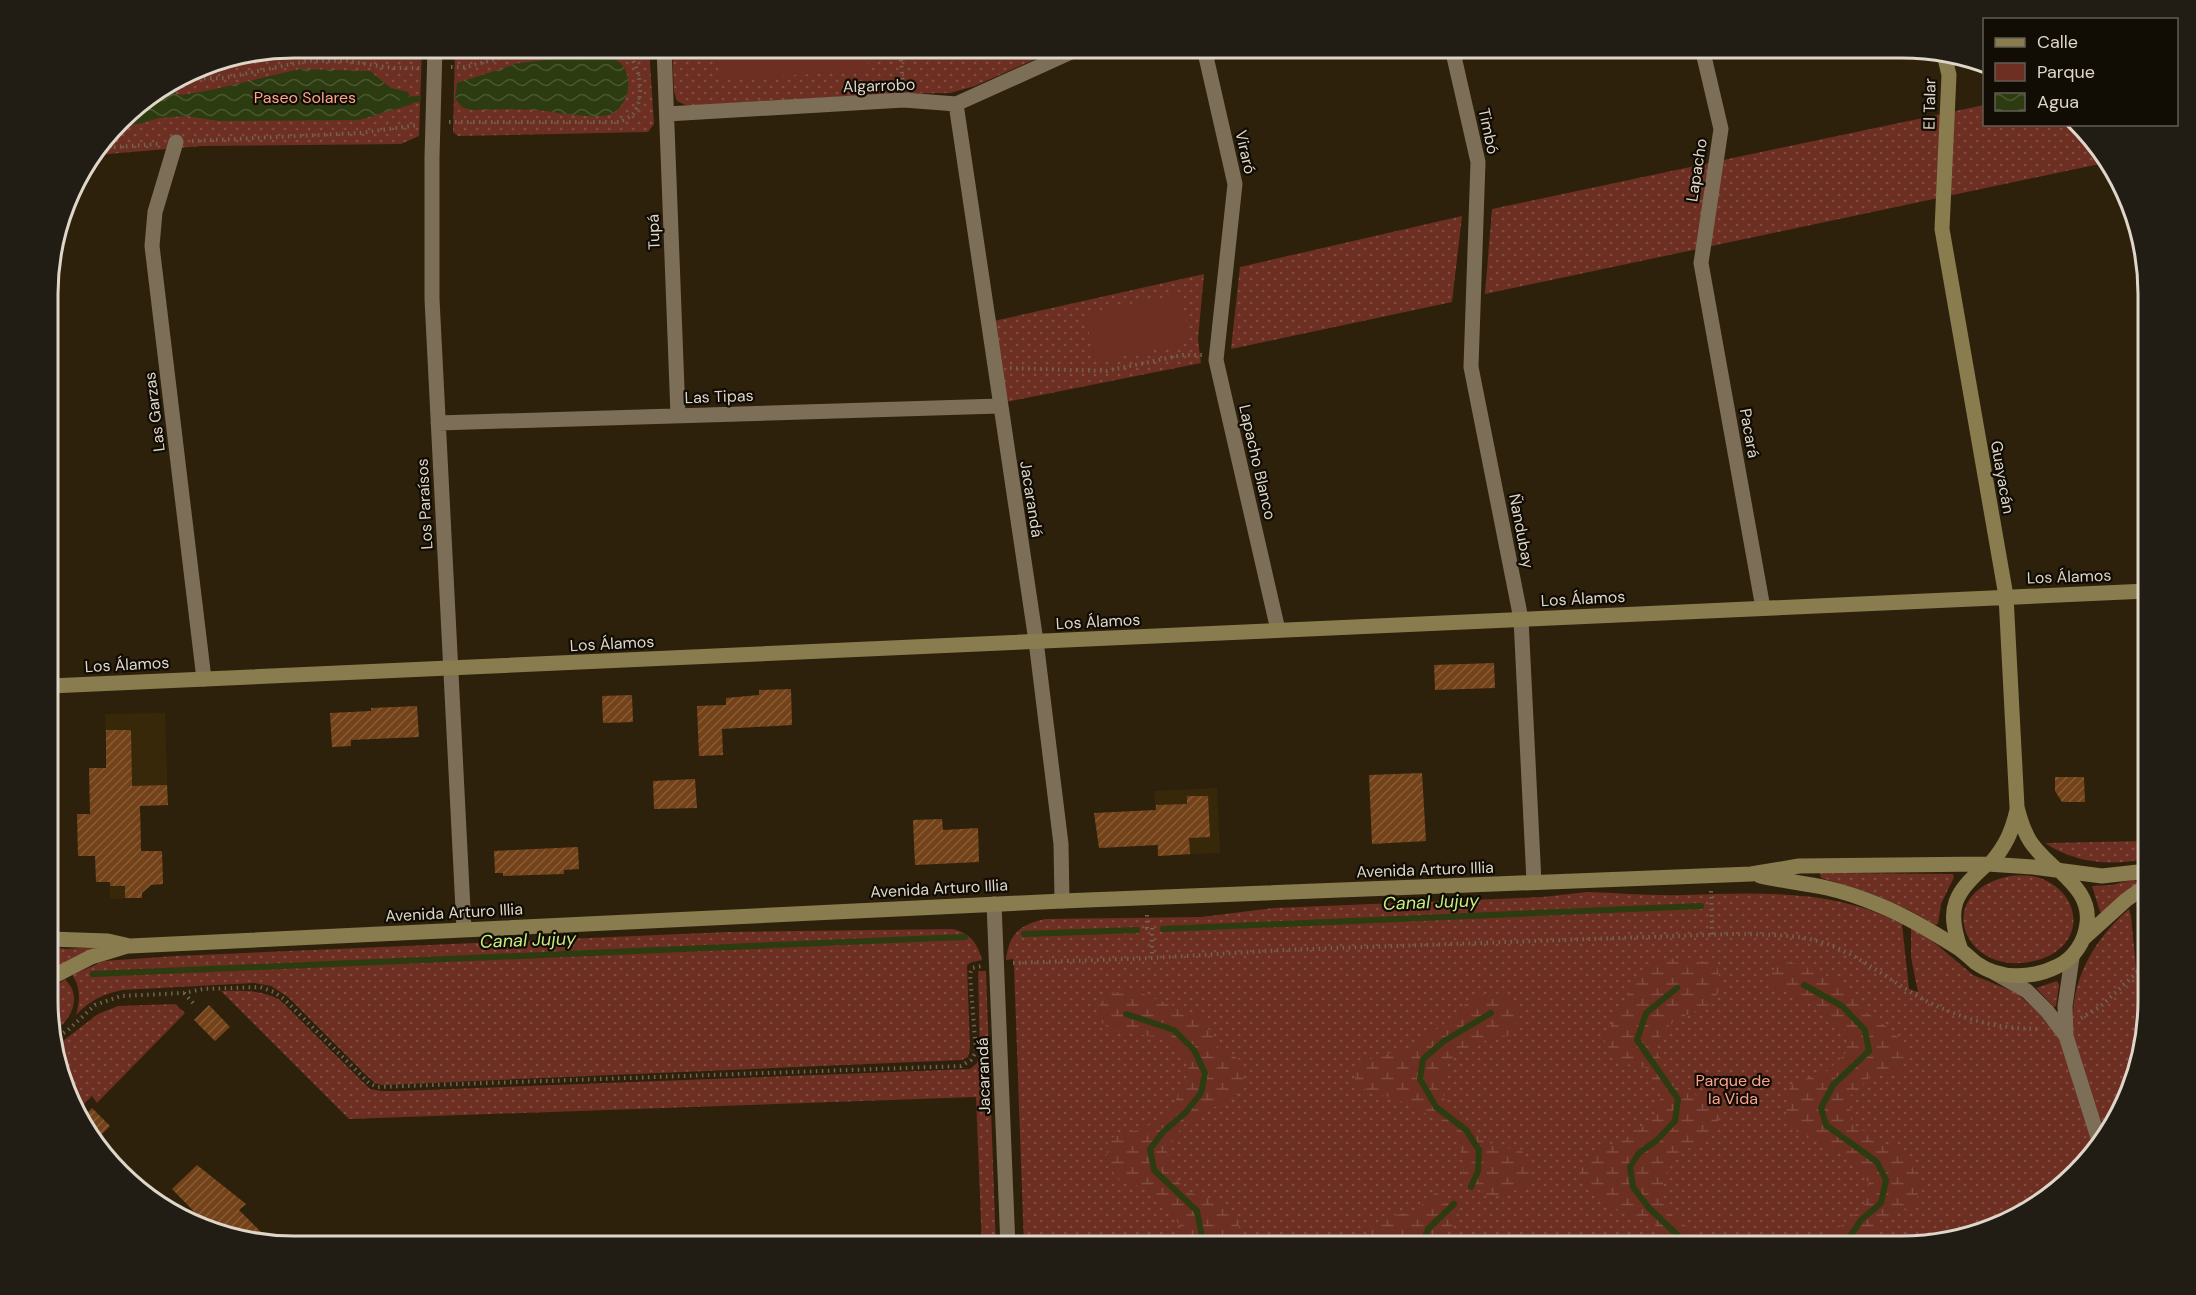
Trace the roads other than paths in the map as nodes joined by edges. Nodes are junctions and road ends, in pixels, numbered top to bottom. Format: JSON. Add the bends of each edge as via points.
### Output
{"nodes":[{"id":1,"x":435,"y":58,"type":"edge"},
{"id":2,"x":664,"y":58,"type":"edge"},
{"id":3,"x":1058,"y":58,"type":"edge"},
{"id":4,"x":1206,"y":58,"type":"edge"},
{"id":5,"x":1454,"y":58,"type":"edge"},
{"id":6,"x":1704,"y":58,"type":"edge"},
{"id":7,"x":1946,"y":63,"type":"edge"},
{"id":8,"x":956,"y":104,"type":"junction"},
{"id":9,"x":667,"y":114,"type":"junction"},
{"id":10,"x":176,"y":142,"type":"road end"},
{"id":11,"x":1946,"y":155,"type":"joint"},
{"id":12,"x":1474,"y":259,"type":"joint"},
{"id":13,"x":1701,"y":263,"type":"joint"},
{"id":14,"x":1223,"y":300,"type":"joint"},
{"id":15,"x":1000,"y":406,"type":"junction"},
{"id":16,"x":678,"y":415,"type":"junction"},
{"id":17,"x":438,"y":423,"type":"junction"},
{"id":18,"x":2138,"y":591,"type":"edge"},
{"id":19,"x":2006,"y":597,"type":"junction"},
{"id":20,"x":1763,"y":608,"type":"junction"},
{"id":21,"x":1521,"y":619,"type":"junction"},
{"id":22,"x":1278,"y":630,"type":"junction"},
{"id":23,"x":1036,"y":641,"type":"junction"},
{"id":24,"x":451,"y":668,"type":"junction"},
{"id":25,"x":204,"y":679,"type":"junction"},
{"id":26,"x":58,"y":686,"type":"edge"},
{"id":27,"x":2017,"y":807,"type":"junction"},
{"id":28,"x":1988,"y":864,"type":"junction"},
{"id":29,"x":2058,"y":869,"type":"junction"},
{"id":30,"x":2138,"y":872,"type":"edge"},
{"id":31,"x":1751,"y":874,"type":"junction"},
{"id":32,"x":1534,"y":882,"type":"junction"},
{"id":33,"x":2138,"y":892,"type":"edge"},
{"id":34,"x":1062,"y":901,"type":"junction"},
{"id":35,"x":994,"y":904,"type":"junction"},
{"id":36,"x":464,"y":929,"type":"junction"},
{"id":37,"x":2084,"y":938,"type":"junction"},
{"id":38,"x":58,"y":939,"type":"edge"},
{"id":39,"x":130,"y":945,"type":"junction"},
{"id":40,"x":1960,"y":950,"type":"junction"},
{"id":41,"x":2072,"y":958,"type":"junction"},
{"id":42,"x":1992,"y":972,"type":"junction"},
{"id":43,"x":58,"y":974,"type":"edge"},
{"id":44,"x":2066,"y":1036,"type":"junction"},
{"id":45,"x":2097,"y":1134,"type":"edge"},
{"id":46,"x":1008,"y":1236,"type":"edge"}],
"edges":[{"from":1,"to":17,"type":"street","name":"Los Paraísos","via":[[432,299]]},
{"from":2,"to":9,"type":"street","name":"Tupá"},
{"from":3,"to":8,"type":"street","name":"Algarrobo"},
{"from":4,"to":14,"type":"street","name":"Viraró","via":[[1235,184]]},
{"from":5,"to":12,"type":"street","name":"Timbó","via":[[1478,162]]},
{"from":6,"to":13,"type":"street","name":"Lapacho","via":[[1721,129]]},
{"from":7,"to":11,"type":"street","name":"El Talar"},
{"from":8,"to":9,"type":"street","name":"Algarrobo","via":[[904,100]]},
{"from":8,"to":15,"type":"street","name":"Jacarandá"},
{"from":9,"to":16,"type":"street","name":"Tupá"},
{"from":10,"to":25,"type":"street","name":"Las Garzas","via":[[154,212],[152,246]]},
{"from":11,"to":19,"type":"street","name":"Guayacán","via":[[1942,229]]},
{"from":12,"to":21,"type":"street","name":"Ñandubay","via":[[1471,367]]},
{"from":13,"to":20,"type":"street","name":"Pacará"},
{"from":14,"to":22,"type":"street","name":"Lapacho Blanco","via":[[1216,360]]},
{"from":15,"to":16,"type":"street","name":"Las Tipas"},
{"from":15,"to":23,"type":"street","name":"Jacarandá"},
{"from":16,"to":17,"type":"street","name":"Las Tipas"},
{"from":17,"to":24,"type":"street","name":"Los Paraísos"},
{"from":18,"to":19,"type":"street","name":"Los Álamos"},
{"from":19,"to":20,"type":"street","name":"Los Álamos"},
{"from":19,"to":27,"type":"street","name":"Guayacán"},
{"from":20,"to":21,"type":"street","name":"Los Álamos"},
{"from":21,"to":22,"type":"street","name":"Los Álamos"},
{"from":21,"to":32,"type":"street","name":"Ñandubay"},
{"from":22,"to":23,"type":"street","name":"Los Álamos"},
{"from":23,"to":24,"type":"street","name":"Los Álamos"},
{"from":23,"to":34,"type":"street","name":"Jacarandá","via":[[1061,844]]},
{"from":24,"to":25,"type":"street","name":"Los Álamos"},
{"from":24,"to":36,"type":"street","name":"Los Paraísos"},
{"from":25,"to":26,"type":"street","name":"Los Álamos"},
{"from":27,"to":28,"type":"street","name":"Guayacán","via":[[2008,840]]},
{"from":27,"to":29,"type":"street","name":"Guayacán","via":[[2028,841]]},
{"from":28,"to":29,"type":"street"},
{"from":28,"to":31,"type":"street","name":"Avenida Arturo Illia","via":[[1800,866]]},
{"from":28,"to":40,"type":"street","via":[[1960,890],[1953,905],[1952,922]]},
{"from":29,"to":30,"type":"street","via":[[2102,876]]},
{"from":29,"to":37,"type":"street","via":[[2082,894],[2087,908]]},
{"from":31,"to":32,"type":"street","name":"Avenida Arturo Illia"},
{"from":31,"to":40,"type":"street","name":"Avenida Arturo Illia","via":[[1858,897],[1910,920]]},
{"from":32,"to":34,"type":"street","name":"Avenida Arturo Illia"},
{"from":33,"to":37,"type":"street"},
{"from":34,"to":35,"type":"street","name":"Avenida Arturo Illia"},
{"from":35,"to":36,"type":"street","name":"Avenida Arturo Illia"},
{"from":35,"to":46,"type":"street","name":"Jacarandá"},
{"from":36,"to":39,"type":"street","name":"Avenida Arturo Illia"},
{"from":37,"to":41,"type":"street"},
{"from":38,"to":39,"type":"street","name":"Avenida Arturo Illia"},
{"from":39,"to":43,"type":"street","name":"Avenida Arturo Illia","via":[[91,957]]},
{"from":40,"to":42,"type":"street"},
{"from":41,"to":42,"type":"street","via":[[2043,973],[2027,976]]},
{"from":41,"to":44,"type":"street","via":[[2065,1006]]},
{"from":42,"to":44,"type":"street","via":[[2027,992]]},
{"from":44,"to":45,"type":"street"}]}
